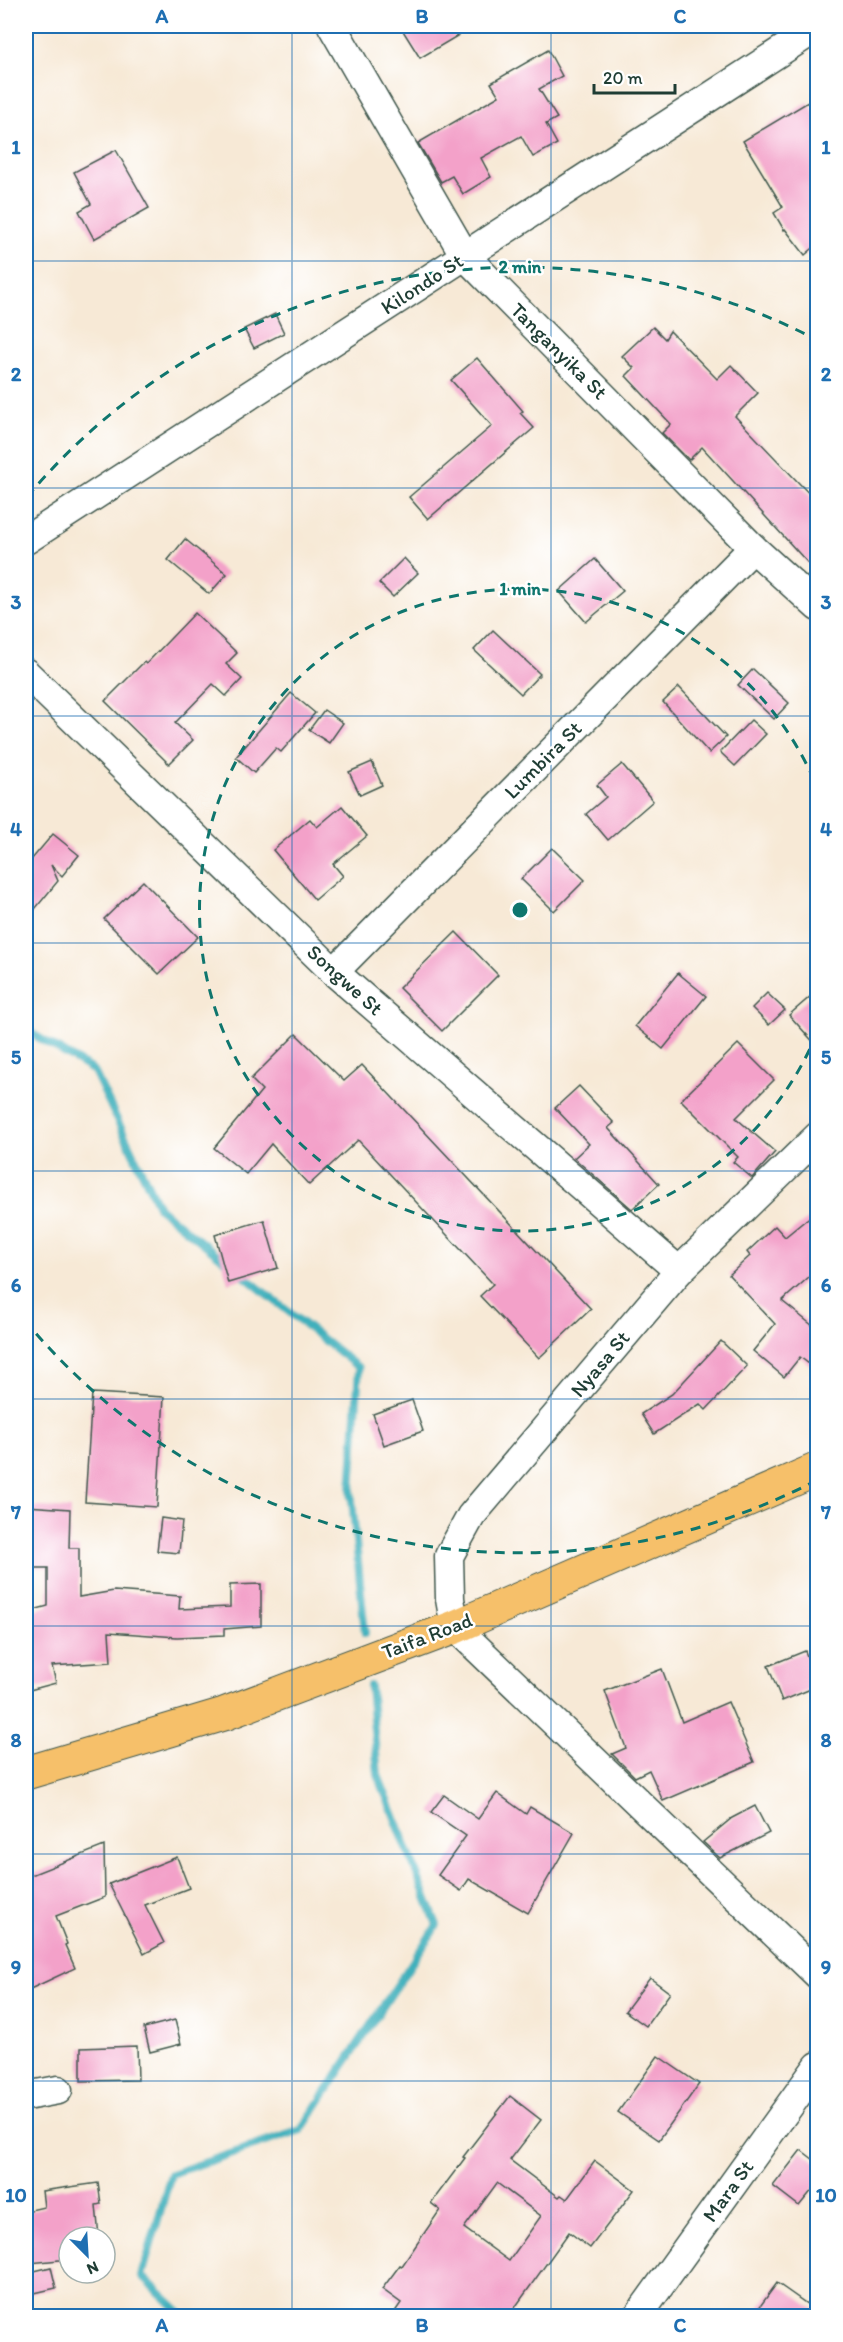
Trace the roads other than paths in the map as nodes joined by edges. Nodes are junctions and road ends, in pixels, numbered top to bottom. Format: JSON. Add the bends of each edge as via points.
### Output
{"nodes":[{"id":1,"x":332,"y":26,"type":"edge"},
{"id":2,"x":818,"y":27,"type":"edge"},
{"id":3,"x":465,"y":256,"type":"junction"},
{"id":4,"x":26,"y":540,"type":"edge"},
{"id":5,"x":753,"y":548,"type":"junction"},
{"id":6,"x":818,"y":607,"type":"edge"},
{"id":7,"x":26,"y":673,"type":"edge"},
{"id":8,"x":334,"y":972,"type":"junction"},
{"id":9,"x":818,"y":1136,"type":"edge"},
{"id":10,"x":679,"y":1271,"type":"junction"},
{"id":11,"x":818,"y":1469,"type":"edge"},
{"id":12,"x":455,"y":1627,"type":"junction"},
{"id":13,"x":26,"y":1773,"type":"edge"},
{"id":14,"x":818,"y":1975,"type":"edge"},
{"id":15,"x":818,"y":2066,"type":"edge"},
{"id":16,"x":58,"y":2090,"type":"dead end"},
{"id":17,"x":26,"y":2096,"type":"edge"},
{"id":18,"x":638,"y":2316,"type":"edge"}],
"edges":[{"from":1,"to":3,"type":"street","name":"Tanganyika St"},
{"from":2,"to":3,"type":"street","name":"Kilondo St"},
{"from":3,"to":4,"type":"street","name":"Kilondo St"},
{"from":3,"to":5,"type":"street","name":"Tanganyika St"},
{"from":5,"to":6,"type":"street","name":"Tanganyika St"},
{"from":5,"to":8,"type":"street","name":"Lumbira St"},
{"from":7,"to":8,"type":"street","name":"Songwe St"},
{"from":8,"to":10,"type":"street","name":"Songwe St"},
{"from":9,"to":10,"type":"street","name":"Nyasa St"},
{"from":10,"to":12,"type":"street","name":"Nyasa St","via":[[471,1516],[449,1556]]},
{"from":11,"to":12,"type":"highway","name":"Taifa Road"},
{"from":12,"to":13,"type":"highway","name":"Taifa Road","via":[[224,1714]]},
{"from":12,"to":14,"type":"street"},
{"from":15,"to":18,"type":"street","name":"Mara St"},
{"from":16,"to":17,"type":"street"}]}
